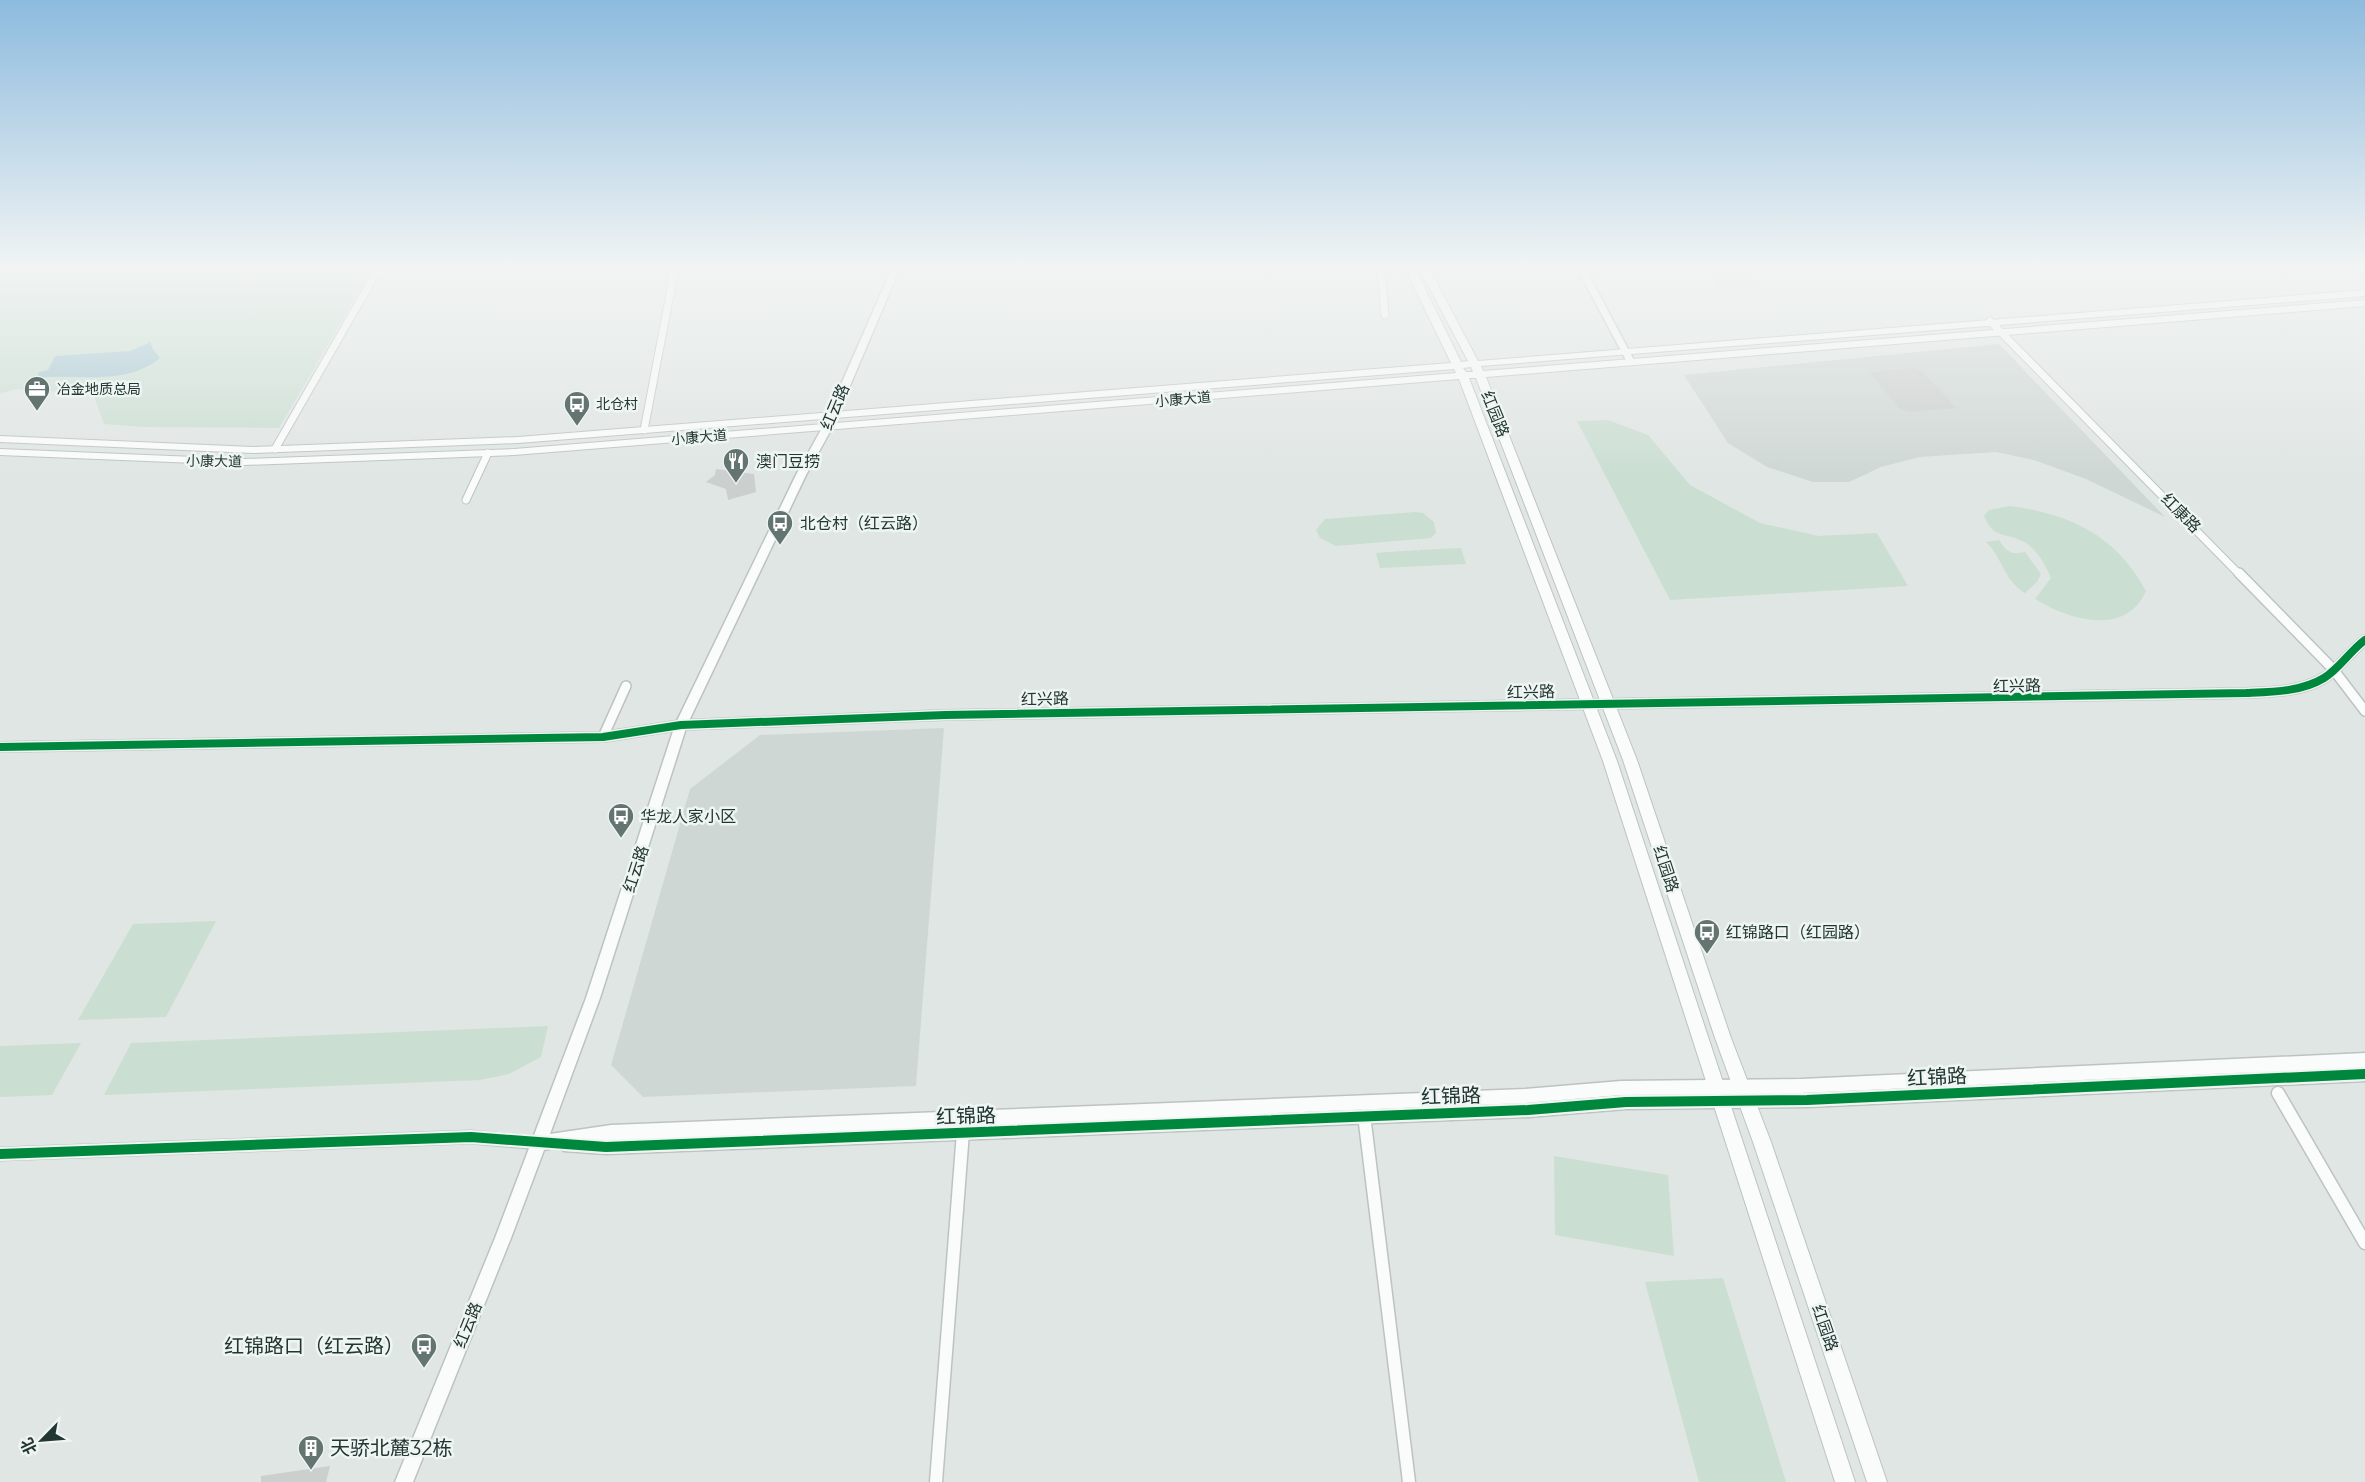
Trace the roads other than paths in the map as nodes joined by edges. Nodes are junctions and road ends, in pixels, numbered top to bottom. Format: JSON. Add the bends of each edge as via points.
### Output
{"nodes":[{"id":1,"x":339,"y":337,"type":"edge"},
{"id":2,"x":662,"y":337,"type":"edge"},
{"id":3,"x":866,"y":337,"type":"edge"},
{"id":4,"x":1444,"y":337,"type":"edge"},
{"id":5,"x":1460,"y":337,"type":"edge"},
{"id":6,"x":1616,"y":337,"type":"edge"},
{"id":7,"x":1799,"y":337,"type":"edge"},
{"id":8,"x":1929,"y":337,"type":"edge"},
{"id":9,"x":2006,"y":337,"type":"edge"},
{"id":10,"x":1624,"y":352,"type":"junction"},
{"id":11,"x":1631,"y":363,"type":"junction"},
{"id":12,"x":1477,"y":370,"type":"junction"},
{"id":13,"x":1460,"y":371,"type":"junction"},
{"id":14,"x":832,"y":415,"type":"junction"},
{"id":15,"x":828,"y":428,"type":"junction"},
{"id":16,"x":644,"y":430,"type":"junction"},
{"id":17,"x":0,"y":440,"type":"edge"},
{"id":18,"x":275,"y":449,"type":"junction"},
{"id":19,"x":0,"y":452,"type":"edge"},
{"id":20,"x":488,"y":453,"type":"junction"},
{"id":21,"x":466,"y":500,"type":"dead end"},
{"id":22,"x":2365,"y":640,"type":"edge"},
{"id":23,"x":2334,"y":669,"type":"junction"},
{"id":24,"x":626,"y":686,"type":"dead end"},
{"id":25,"x":1588,"y":704,"type":"junction"},
{"id":26,"x":1607,"y":704,"type":"junction"},
{"id":27,"x":2365,"y":711,"type":"edge"},
{"id":28,"x":681,"y":725,"type":"junction"},
{"id":29,"x":603,"y":737,"type":"junction"},
{"id":30,"x":0,"y":747,"type":"edge"},
{"id":31,"x":2365,"y":1060,"type":"edge"},
{"id":32,"x":2365,"y":1074,"type":"edge"},
{"id":33,"x":1718,"y":1093,"type":"junction"},
{"id":34,"x":1744,"y":1093,"type":"junction"},
{"id":35,"x":2277,"y":1093,"type":"dead end"},
{"id":36,"x":1364,"y":1115,"type":"junction"},
{"id":37,"x":963,"y":1132,"type":"junction"},
{"id":38,"x":539,"y":1143,"type":"junction"},
{"id":39,"x":0,"y":1154,"type":"edge"},
{"id":40,"x":2365,"y":1243,"type":"edge"},
{"id":41,"x":404,"y":1482,"type":"edge"},
{"id":42,"x":936,"y":1482,"type":"edge"},
{"id":43,"x":1409,"y":1482,"type":"edge"},
{"id":44,"x":1845,"y":1482,"type":"edge"},
{"id":45,"x":1877,"y":1482,"type":"edge"}],
"edges":[{"from":1,"to":18,"type":"street"},
{"from":2,"to":16,"type":"street"},
{"from":3,"to":14,"type":"street","name":"红云路"},
{"from":4,"to":13,"type":"main road","name":"红园路"},
{"from":5,"to":12,"type":"main road","name":"红园路"},
{"from":6,"to":10,"type":"street"},
{"from":7,"to":10,"type":"main road","name":"小康大道"},
{"from":8,"to":11,"type":"main road","name":"小康大道"},
{"from":9,"to":23,"type":"street","name":"红康路"},
{"from":10,"to":11,"type":"street"},
{"from":10,"to":12,"type":"main road","name":"小康大道"},
{"from":11,"to":12,"type":"main road","name":"小康大道"},
{"from":12,"to":13,"type":"main road","name":"小康大道"},
{"from":12,"to":26,"type":"main road","name":"红园路"},
{"from":13,"to":14,"type":"main road","name":"小康大道"},
{"from":13,"to":15,"type":"main road","name":"小康大道"},
{"from":13,"to":25,"type":"main road","name":"红园路"},
{"from":14,"to":15,"type":"street","name":"红云路"},
{"from":14,"to":16,"type":"main road","name":"小康大道"},
{"from":15,"to":20,"type":"main road","name":"小康大道"},
{"from":15,"to":28,"type":"street","name":"红云路","via":[[801,475]]},
{"from":16,"to":18,"type":"main road","name":"小康大道","via":[[518,440]]},
{"from":17,"to":18,"type":"main road","name":"小康大道"},
{"from":19,"to":20,"type":"main road","name":"小康大道","via":[[244,462]]},
{"from":20,"to":21,"type":"street"},
{"from":22,"to":23,"type":"street","name":"红兴路"},
{"from":23,"to":26,"type":"street","name":"红兴路","via":[[2323,679],[2304,685],[2246,693]]},
{"from":23,"to":27,"type":"street","name":"红康路"},
{"from":24,"to":29,"type":"street"},
{"from":25,"to":26,"type":"street","name":"红兴路"},
{"from":25,"to":28,"type":"street","name":"红兴路","via":[[945,715]]},
{"from":25,"to":33,"type":"main road","name":"红园路"},
{"from":26,"to":34,"type":"main road","name":"红园路","via":[[1630,760]]},
{"from":28,"to":29,"type":"street","name":"红兴路"},
{"from":28,"to":38,"type":"street","name":"红云路","via":[[593,998]]},
{"from":29,"to":30,"type":"street","name":"红兴路"},
{"from":31,"to":34,"type":"street","name":"红锦路","via":[[1802,1086]]},
{"from":32,"to":34,"type":"street","name":"红锦路","via":[[1807,1100]]},
{"from":33,"to":34,"type":"street","name":"红锦路"},
{"from":33,"to":36,"type":"street","name":"红锦路","via":[[1528,1110]]},
{"from":33,"to":38,"type":"street","name":"红锦路","via":[[611,1132]]},
{"from":33,"to":44,"type":"main road","name":"红园路"},
{"from":34,"to":45,"type":"main road","name":"红园路"},
{"from":35,"to":40,"type":"street"},
{"from":36,"to":37,"type":"street","name":"红锦路"},
{"from":36,"to":43,"type":"street"},
{"from":37,"to":38,"type":"street","name":"红锦路","via":[[606,1147]]},
{"from":37,"to":42,"type":"street"},
{"from":38,"to":39,"type":"street","via":[[471,1137]]},
{"from":38,"to":41,"type":"street","name":"红云路"}]}
